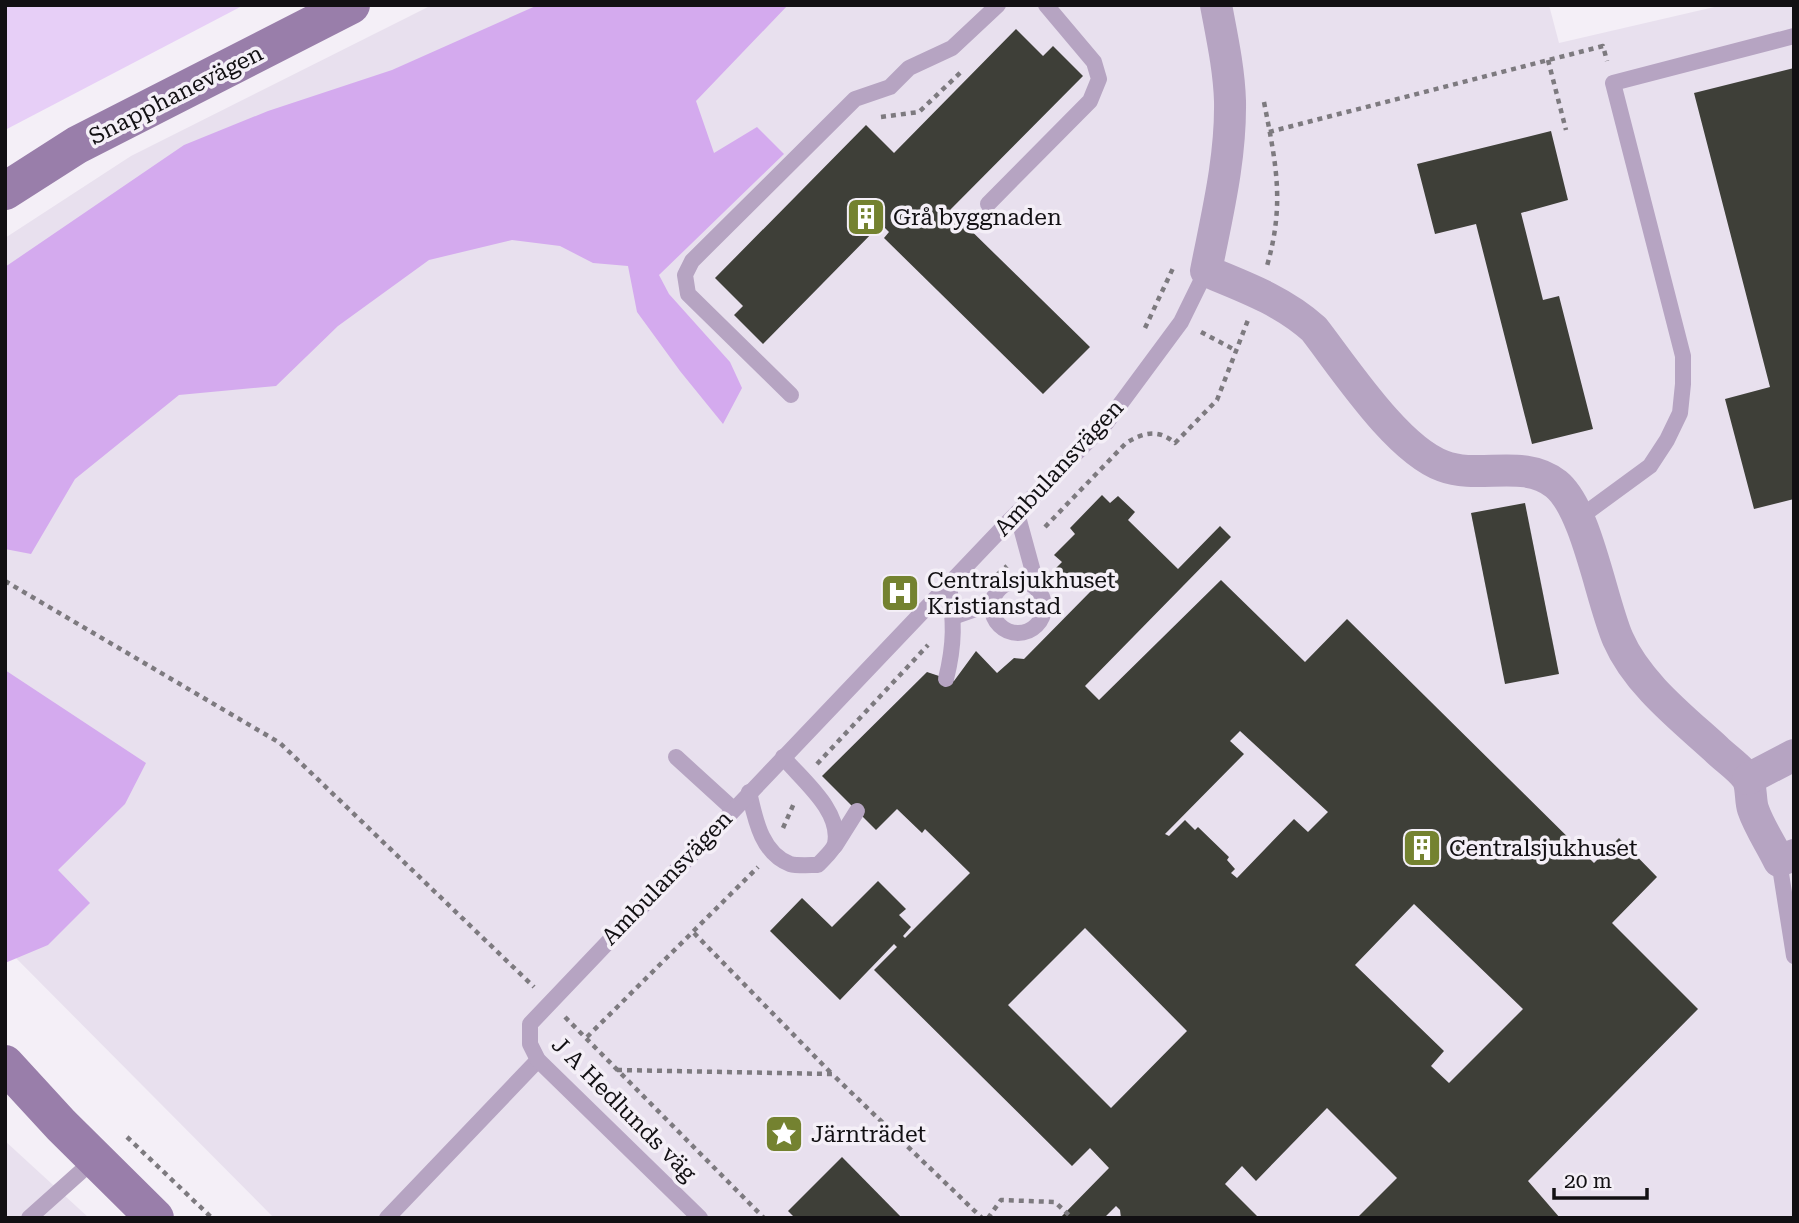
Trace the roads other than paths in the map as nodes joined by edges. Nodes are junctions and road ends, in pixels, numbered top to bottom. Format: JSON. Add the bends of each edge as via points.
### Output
{"nodes":[{"id":1,"x":351,"y":5,"type":"edge"},
{"id":2,"x":998,"y":5,"type":"edge"},
{"id":3,"x":1046,"y":5,"type":"edge"},
{"id":4,"x":1216,"y":5,"type":"edge"},
{"id":5,"x":1794,"y":36,"type":"edge"},
{"id":6,"x":5,"y":191,"type":"edge"},
{"id":7,"x":988,"y":204,"type":"dead end"},
{"id":8,"x":1206,"y":271,"type":"junction"},
{"id":9,"x":791,"y":395,"type":"dead end"},
{"id":10,"x":1017,"y":513,"type":"junction"},
{"id":11,"x":1579,"y":519,"type":"junction"},
{"id":12,"x":949,"y":585,"type":"junction"},
{"id":13,"x":1038,"y":590,"type":"junction"},
{"id":14,"x":993,"y":603,"type":"junction"},
{"id":15,"x":953,"y":617,"type":"junction"},
{"id":16,"x":946,"y":679,"type":"dead end"},
{"id":17,"x":1794,"y":755,"type":"edge"},
{"id":18,"x":676,"y":757,"type":"dead end"},
{"id":19,"x":783,"y":757,"type":"junction"},
{"id":20,"x":1748,"y":779,"type":"junction"},
{"id":21,"x":749,"y":792,"type":"junction"},
{"id":22,"x":733,"y":809,"type":"junction"},
{"id":23,"x":857,"y":811,"type":"dead end"},
{"id":24,"x":835,"y":846,"type":"junction"},
{"id":25,"x":1787,"y":858,"type":"edge"},
{"id":26,"x":1794,"y":956,"type":"edge"},
{"id":27,"x":530,"y":1024,"type":"joint"},
{"id":28,"x":538,"y":1060,"type":"junction"},
{"id":29,"x":5,"y":1064,"type":"edge"},
{"id":30,"x":5,"y":1088,"type":"edge"},
{"id":31,"x":61,"y":1125,"type":"junction"},
{"id":32,"x":95,"y":1159,"type":"junction"},
{"id":33,"x":29,"y":1218,"type":"edge"},
{"id":34,"x":155,"y":1218,"type":"edge"},
{"id":35,"x":387,"y":1218,"type":"edge"},
{"id":36,"x":700,"y":1218,"type":"edge"}],
"edges":[{"from":1,"to":6,"type":"main road","name":"Snapphanevägen","via":[[77,145]]},
{"from":2,"to":9,"type":"lane","via":[[952,48],[909,68],[890,87],[855,99],[692,261],[685,275],[688,294]]},
{"from":3,"to":7,"type":"lane","via":[[1094,62],[1100,79],[1090,101]]},
{"from":4,"to":8,"type":"street","name":"Ambulansvägen","via":[[1230,102],[1225,180]]},
{"from":5,"to":11,"type":"lane","via":[[1613,83],[1683,356],[1683,384],[1680,413],[1650,466]]},
{"from":8,"to":10,"type":"lane","name":"Ambulansvägen","via":[[1181,322],[1107,422]]},
{"from":8,"to":11,"type":"street","via":[[1298,314],[1399,437],[1424,457],[1471,472],[1542,475],[1567,496]]},
{"from":10,"to":12,"type":"lane","name":"Ambulansvägen"},
{"from":10,"to":13,"type":"lane"},
{"from":11,"to":20,"type":"street","via":[[1619,641],[1650,688]]},
{"from":12,"to":15,"type":"lane"},
{"from":12,"to":19,"type":"lane","name":"Ambulansvägen"},
{"from":13,"to":14,"type":"lane","via":[[1013,582],[1005,585]]},
{"from":13,"to":14,"type":"lane","via":[[1044,613],[1040,622],[1023,633],[1005,630],[996,621]]},
{"from":14,"to":15,"type":"lane"},
{"from":15,"to":16,"type":"lane","via":[[953,650]]},
{"from":17,"to":20,"type":"street"},
{"from":18,"to":22,"type":"lane"},
{"from":19,"to":21,"type":"lane","name":"Ambulansvägen"},
{"from":19,"to":24,"type":"lane","via":[[829,809]]},
{"from":20,"to":25,"type":"street","via":[[1753,809]]},
{"from":21,"to":22,"type":"lane","name":"Ambulansvägen"},
{"from":21,"to":24,"type":"lane","via":[[757,827],[772,852],[790,864],[818,865]]},
{"from":22,"to":27,"type":"lane","name":"Ambulansvägen"},
{"from":23,"to":24,"type":"lane"},
{"from":25,"to":26,"type":"lane"},
{"from":27,"to":28,"type":"lane","name":"J A Hedlunds väg","via":[[530,1044]]},
{"from":28,"to":35,"type":"lane"},
{"from":28,"to":36,"type":"lane","name":"J A Hedlunds väg"},
{"from":29,"to":31,"type":"main road"},
{"from":30,"to":31,"type":"main road"},
{"from":31,"to":32,"type":"main road"},
{"from":32,"to":33,"type":"lane"},
{"from":32,"to":34,"type":"main road"}]}
